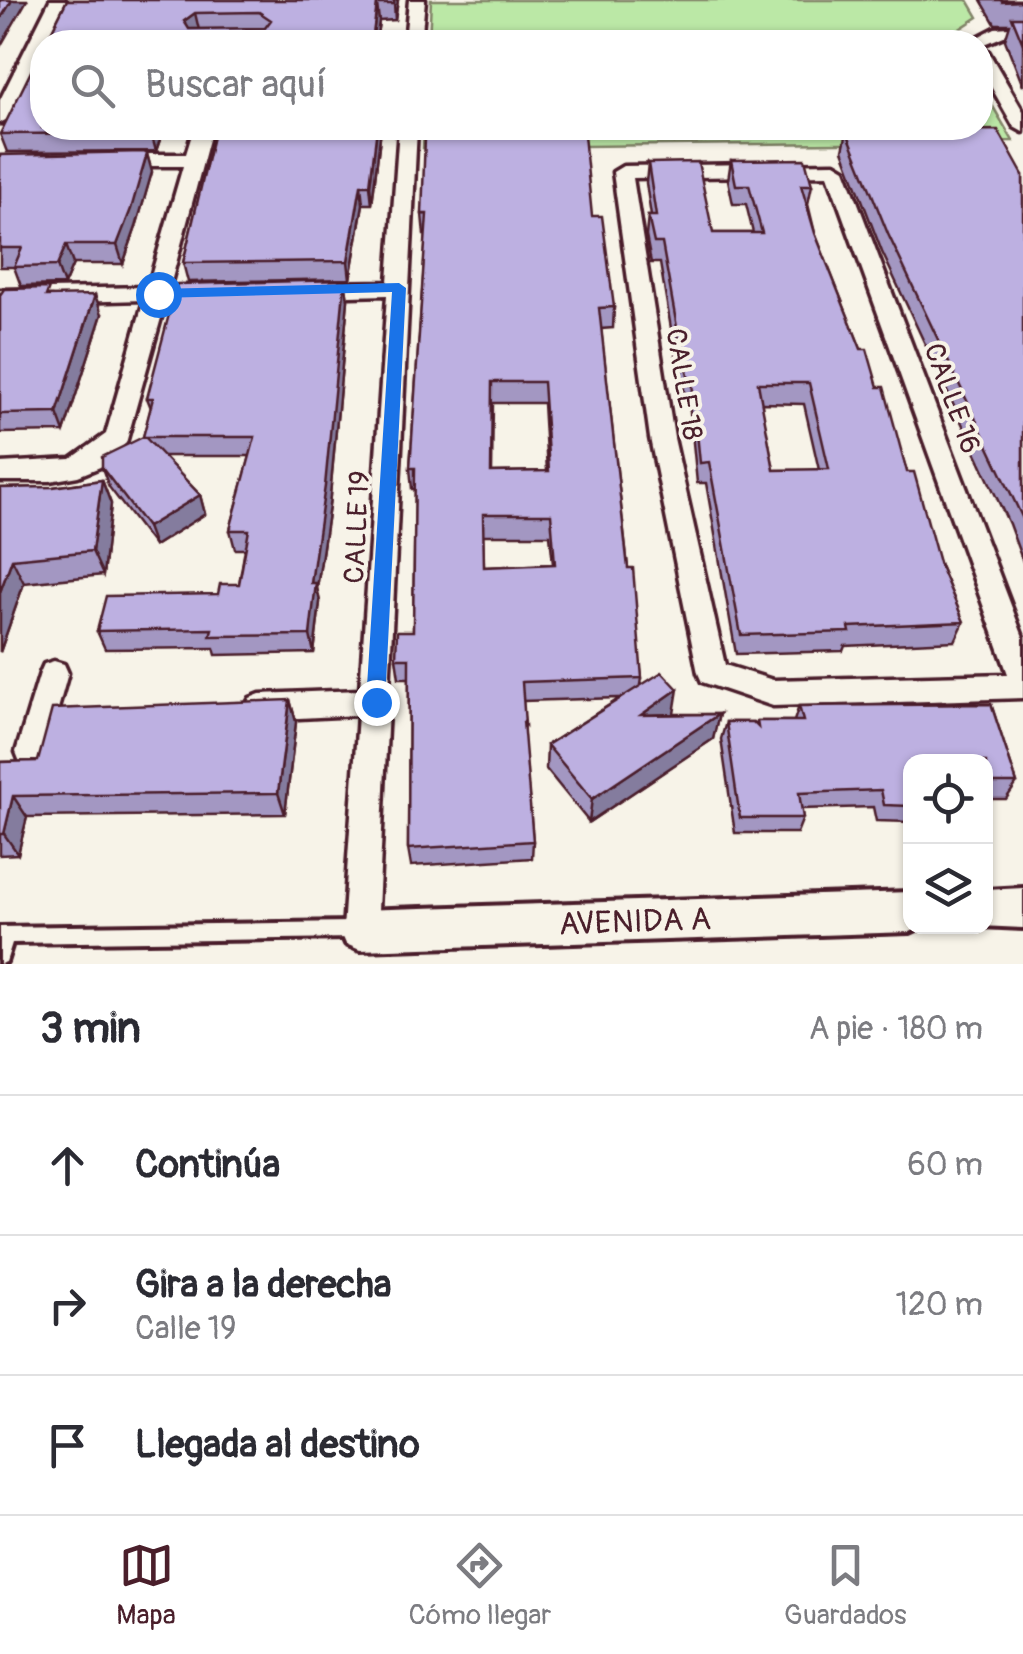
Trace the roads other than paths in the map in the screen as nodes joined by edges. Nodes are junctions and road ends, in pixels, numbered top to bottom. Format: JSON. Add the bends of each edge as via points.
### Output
{"nodes":[{"id":1,"x":58,"y":0,"type":"edge"},
{"id":2,"x":417,"y":0,"type":"edge"},
{"id":3,"x":43,"y":30,"type":"edge"},
{"id":4,"x":414,"y":30,"type":"edge"},
{"id":5,"x":1023,"y":30,"type":"edge"},
{"id":6,"x":993,"y":34,"type":"edge"},
{"id":7,"x":30,"y":57,"type":"edge"},
{"id":8,"x":993,"y":73,"type":"edge"},
{"id":9,"x":0,"y":118,"type":"edge"},
{"id":10,"x":1023,"y":127,"type":"edge"},
{"id":11,"x":199,"y":140,"type":"edge"},
{"id":12,"x":407,"y":140,"type":"edge"},
{"id":13,"x":96,"y":160,"type":"edge"},
{"id":14,"x":193,"y":160,"type":"junction"},
{"id":15,"x":623,"y":172,"type":"joint"},
{"id":16,"x":399,"y":288,"type":"junction"},
{"id":17,"x":288,"y":290,"type":"edge"},
{"id":18,"x":195,"y":293,"type":"edge"},
{"id":19,"x":158,"y":294,"type":"junction"},
{"id":20,"x":0,"y":296,"type":"edge"},
{"id":21,"x":0,"y":472,"type":"edge"},
{"id":22,"x":54,"y":673,"type":"dead end"},
{"id":23,"x":1023,"y":674,"type":"edge"},
{"id":24,"x":1023,"y":686,"type":"edge"},
{"id":25,"x":376,"y":702,"type":"junction"},
{"id":26,"x":239,"y":708,"type":"edge"},
{"id":27,"x":30,"y":752,"type":"dead end"},
{"id":28,"x":1023,"y":908,"type":"edge"},
{"id":29,"x":993,"y":909,"type":"edge"},
{"id":30,"x":903,"y":912,"type":"edge"},
{"id":31,"x":360,"y":930,"type":"junction"},
{"id":32,"x":3,"y":935,"type":"edge"},
{"id":33,"x":0,"y":956,"type":"edge"}],
"edges":[{"from":1,"to":3,"type":"street"},
{"from":2,"to":4,"type":"street"},
{"from":5,"to":6,"type":"street"},
{"from":7,"to":9,"type":"street"},
{"from":8,"to":10,"type":"street"},
{"from":11,"to":14,"type":"street"},
{"from":12,"to":16,"type":"street","name":"CALLE 19"},
{"from":13,"to":14,"type":"street"},
{"from":14,"to":19,"type":"street"},
{"from":15,"to":23,"type":"street","name":"CALLE 16","via":[[835,170]]},
{"from":15,"to":24,"type":"street","name":"CALLE 18","via":[[662,438],[712,673],[773,693]]},
{"from":16,"to":17,"type":"street"},
{"from":16,"to":25,"type":"street","name":"CALLE 19"},
{"from":18,"to":19,"type":"street"},
{"from":19,"to":20,"type":"street"},
{"from":19,"to":21,"type":"street","via":[[118,437],[98,460],[65,471]]},
{"from":22,"to":27,"type":"street","via":[[54,714]]},
{"from":25,"to":26,"type":"street"},
{"from":25,"to":31,"type":"street","name":"CALLE 19"},
{"from":28,"to":29,"type":"street"},
{"from":30,"to":31,"type":"street","name":"AVENIDA A"},
{"from":31,"to":32,"type":"lane"},
{"from":32,"to":33,"type":"lane"}]}
